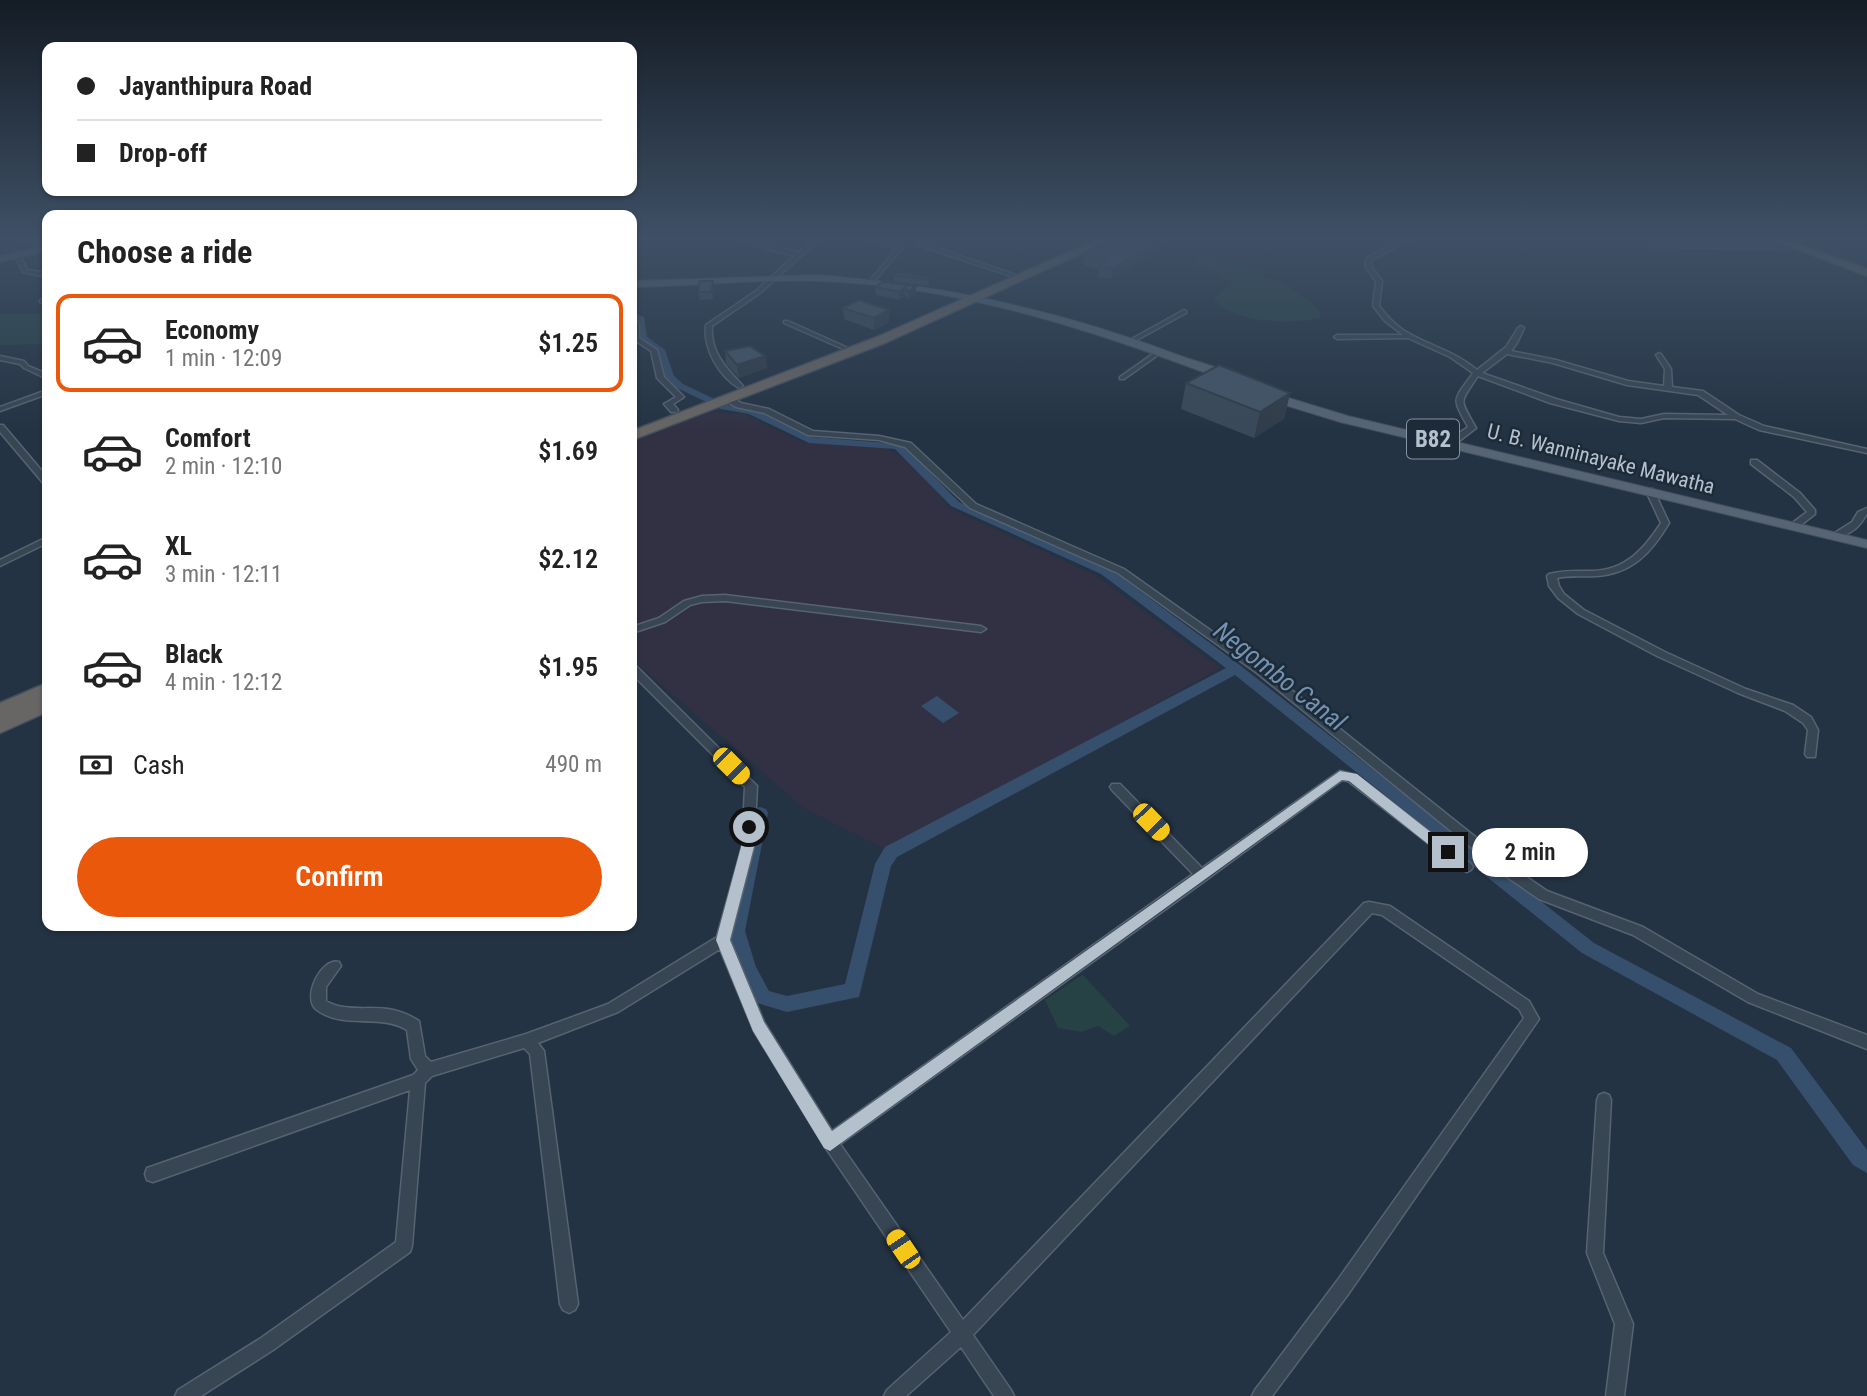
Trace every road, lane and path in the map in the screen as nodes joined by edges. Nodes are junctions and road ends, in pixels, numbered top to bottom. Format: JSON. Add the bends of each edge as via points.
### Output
{"nodes":[{"id":1,"x":743,"y":302,"type":"edge"},
{"id":2,"x":939,"y":302,"type":"edge"},
{"id":3,"x":963,"y":302,"type":"edge"},
{"id":4,"x":963,"y":302,"type":"edge"},
{"id":5,"x":988,"y":302,"type":"edge"},
{"id":6,"x":1376,"y":302,"type":"edge"},
{"id":7,"x":939,"y":311,"type":"junction"},
{"id":8,"x":1184,"y":312,"type":"dead end"},
{"id":9,"x":786,"y":322,"type":"dead end"},
{"id":10,"x":1521,"y":328,"type":"dead end"},
{"id":11,"x":1337,"y":337,"type":"dead end"},
{"id":12,"x":1411,"y":337,"type":"junction"},
{"id":13,"x":637,"y":340,"type":"edge"},
{"id":14,"x":1131,"y":341,"type":"junction"},
{"id":15,"x":845,"y":348,"type":"junction"},
{"id":16,"x":1160,"y":352,"type":"junction"},
{"id":17,"x":1506,"y":352,"type":"junction"},
{"id":18,"x":1659,"y":355,"type":"dead end"},
{"id":19,"x":0,"y":358,"type":"edge"},
{"id":20,"x":1477,"y":373,"type":"junction"},
{"id":21,"x":42,"y":375,"type":"edge"},
{"id":22,"x":1122,"y":378,"type":"dead end"},
{"id":23,"x":739,"y":386,"type":"junction"},
{"id":24,"x":1668,"y":389,"type":"junction"},
{"id":25,"x":42,"y":393,"type":"edge"},
{"id":26,"x":729,"y":399,"type":"junction"},
{"id":27,"x":695,"y":407,"type":"junction"},
{"id":28,"x":0,"y":410,"type":"edge"},
{"id":29,"x":674,"y":410,"type":"junction"},
{"id":30,"x":1736,"y":417,"type":"junction"},
{"id":31,"x":637,"y":425,"type":"edge"},
{"id":32,"x":0,"y":427,"type":"edge"},
{"id":33,"x":637,"y":434,"type":"edge"},
{"id":34,"x":1451,"y":443,"type":"junction"},
{"id":35,"x":1867,"y":451,"type":"edge"},
{"id":36,"x":1754,"y":462,"type":"dead end"},
{"id":37,"x":42,"y":476,"type":"edge"},
{"id":38,"x":1650,"y":491,"type":"junction"},
{"id":39,"x":1867,"y":512,"type":"edge"},
{"id":40,"x":1794,"y":526,"type":"junction"},
{"id":41,"x":1836,"y":536,"type":"junction"},
{"id":42,"x":42,"y":542,"type":"edge"},
{"id":43,"x":1867,"y":544,"type":"edge"},
{"id":44,"x":0,"y":563,"type":"edge"},
{"id":45,"x":637,"y":628,"type":"edge"},
{"id":46,"x":981,"y":629,"type":"dead end"},
{"id":47,"x":637,"y":673,"type":"edge"},
{"id":48,"x":42,"y":690,"type":"edge"},
{"id":49,"x":42,"y":706,"type":"edge"},
{"id":50,"x":0,"y":711,"type":"edge"},
{"id":51,"x":0,"y":726,"type":"edge"},
{"id":52,"x":1811,"y":754,"type":"dead end"},
{"id":53,"x":1116,"y":787,"type":"dead end"},
{"id":54,"x":1467,"y":867,"type":"dead end"},
{"id":55,"x":1202,"y":876,"type":"junction"},
{"id":56,"x":723,"y":940,"type":"junction"},
{"id":57,"x":334,"y":966,"type":"dead end"},
{"id":58,"x":526,"y":1041,"type":"junction"},
{"id":59,"x":1867,"y":1042,"type":"edge"},
{"id":60,"x":423,"y":1075,"type":"junction"},
{"id":61,"x":1604,"y":1100,"type":"dead end"},
{"id":62,"x":830,"y":1142,"type":"junction"},
{"id":63,"x":153,"y":1174,"type":"dead end"},
{"id":64,"x":569,"y":1304,"type":"dead end"},
{"id":65,"x":961,"y":1335,"type":"junction"},
{"id":66,"x":184,"y":1396,"type":"edge"},
{"id":67,"x":892,"y":1396,"type":"edge"},
{"id":68,"x":1005,"y":1396,"type":"edge"},
{"id":69,"x":1261,"y":1396,"type":"edge"},
{"id":70,"x":1615,"y":1396,"type":"edge"}],
"edges":[{"from":1,"to":23,"type":"street","via":[[709,325],[712,352]]},
{"from":2,"to":7,"type":"main road"},
{"from":3,"to":7,"type":"highway"},
{"from":4,"to":7,"type":"main road"},
{"from":5,"to":14,"type":"main road","name":"U. B. Wanninayake Mawatha","number":"B82"},
{"from":6,"to":12,"type":"street","via":[[1394,329]]},
{"from":7,"to":15,"type":"highway"},
{"from":7,"to":26,"type":"highway"},
{"from":8,"to":14,"type":"street"},
{"from":9,"to":15,"type":"street"},
{"from":10,"to":17,"type":"street"},
{"from":11,"to":12,"type":"street"},
{"from":12,"to":20,"type":"street"},
{"from":13,"to":29,"type":"street","via":[[654,350],[661,378],[680,397],[668,404]]},
{"from":14,"to":16,"type":"main road","name":"U. B. Wanninayake Mawatha","number":"B82"},
{"from":15,"to":23,"type":"highway"},
{"from":16,"to":22,"type":"street"},
{"from":16,"to":34,"type":"main road","name":"U. B. Wanninayake Mawatha","number":"B82","via":[[1248,388],[1344,419]]},
{"from":17,"to":20,"type":"street"},
{"from":17,"to":24,"type":"street"},
{"from":18,"to":24,"type":"street","via":[[1668,369]]},
{"from":19,"to":21,"type":"street","via":[[22,362]]},
{"from":20,"to":30,"type":"street","via":[[1619,419]]},
{"from":20,"to":34,"type":"street","via":[[1458,404],[1472,428]]},
{"from":23,"to":27,"type":"highway"},
{"from":24,"to":30,"type":"street","via":[[1700,393]]},
{"from":25,"to":28,"type":"street"},
{"from":26,"to":27,"type":"highway"},
{"from":26,"to":59,"type":"street","via":[[811,433],[908,445],[973,506],[1121,571],[1261,671],[1544,895],[1639,931],[1753,998]]},
{"from":27,"to":29,"type":"highway"},
{"from":27,"to":33,"type":"highway"},
{"from":29,"to":31,"type":"highway"},
{"from":30,"to":35,"type":"street","via":[[1787,434]]},
{"from":32,"to":37,"type":"street"},
{"from":34,"to":38,"type":"main road","name":"U. B. Wanninayake Mawatha","number":"B82"},
{"from":36,"to":40,"type":"street","via":[[1812,512]]},
{"from":38,"to":40,"type":"main road","name":"U. B. Wanninayake Mawatha","number":"B82"},
{"from":38,"to":52,"type":"street","via":[[1665,523],[1646,555],[1608,572],[1552,576],[1554,586],[1567,603],[1639,643],[1797,712],[1813,730]]},
{"from":39,"to":41,"type":"street"},
{"from":40,"to":41,"type":"main road","name":"U. B. Wanninayake Mawatha","number":"B82"},
{"from":41,"to":43,"type":"main road","name":"U. B. Wanninayake Mawatha","number":"B82"},
{"from":42,"to":44,"type":"street"},
{"from":45,"to":46,"type":"street","via":[[662,620],[687,603],[725,598]]},
{"from":47,"to":56,"type":"street","via":[[751,786],[748,847]]},
{"from":48,"to":50,"type":"highway"},
{"from":49,"to":51,"type":"highway"},
{"from":53,"to":55,"type":"street"},
{"from":54,"to":55,"type":"street","via":[[1352,778],[1340,775]]},
{"from":55,"to":62,"type":"street"},
{"from":56,"to":58,"type":"street","via":[[614,1008]]},
{"from":56,"to":62,"type":"street","via":[[758,1026]]},
{"from":57,"to":60,"type":"street","via":[[320,985],[319,1004],[330,1013],[402,1016],[414,1026]]},
{"from":58,"to":60,"type":"street"},
{"from":58,"to":64,"type":"street","via":[[537,1051]]},
{"from":60,"to":63,"type":"street"},
{"from":60,"to":66,"type":"street","via":[[404,1246],[267,1344]]},
{"from":61,"to":70,"type":"street","via":[[1595,1253],[1623,1324]]},
{"from":62,"to":65,"type":"street"},
{"from":65,"to":67,"type":"street"},
{"from":65,"to":68,"type":"street"},
{"from":65,"to":69,"type":"street","via":[[1369,907],[1385,910],[1524,1005],[1532,1019]]}]}
